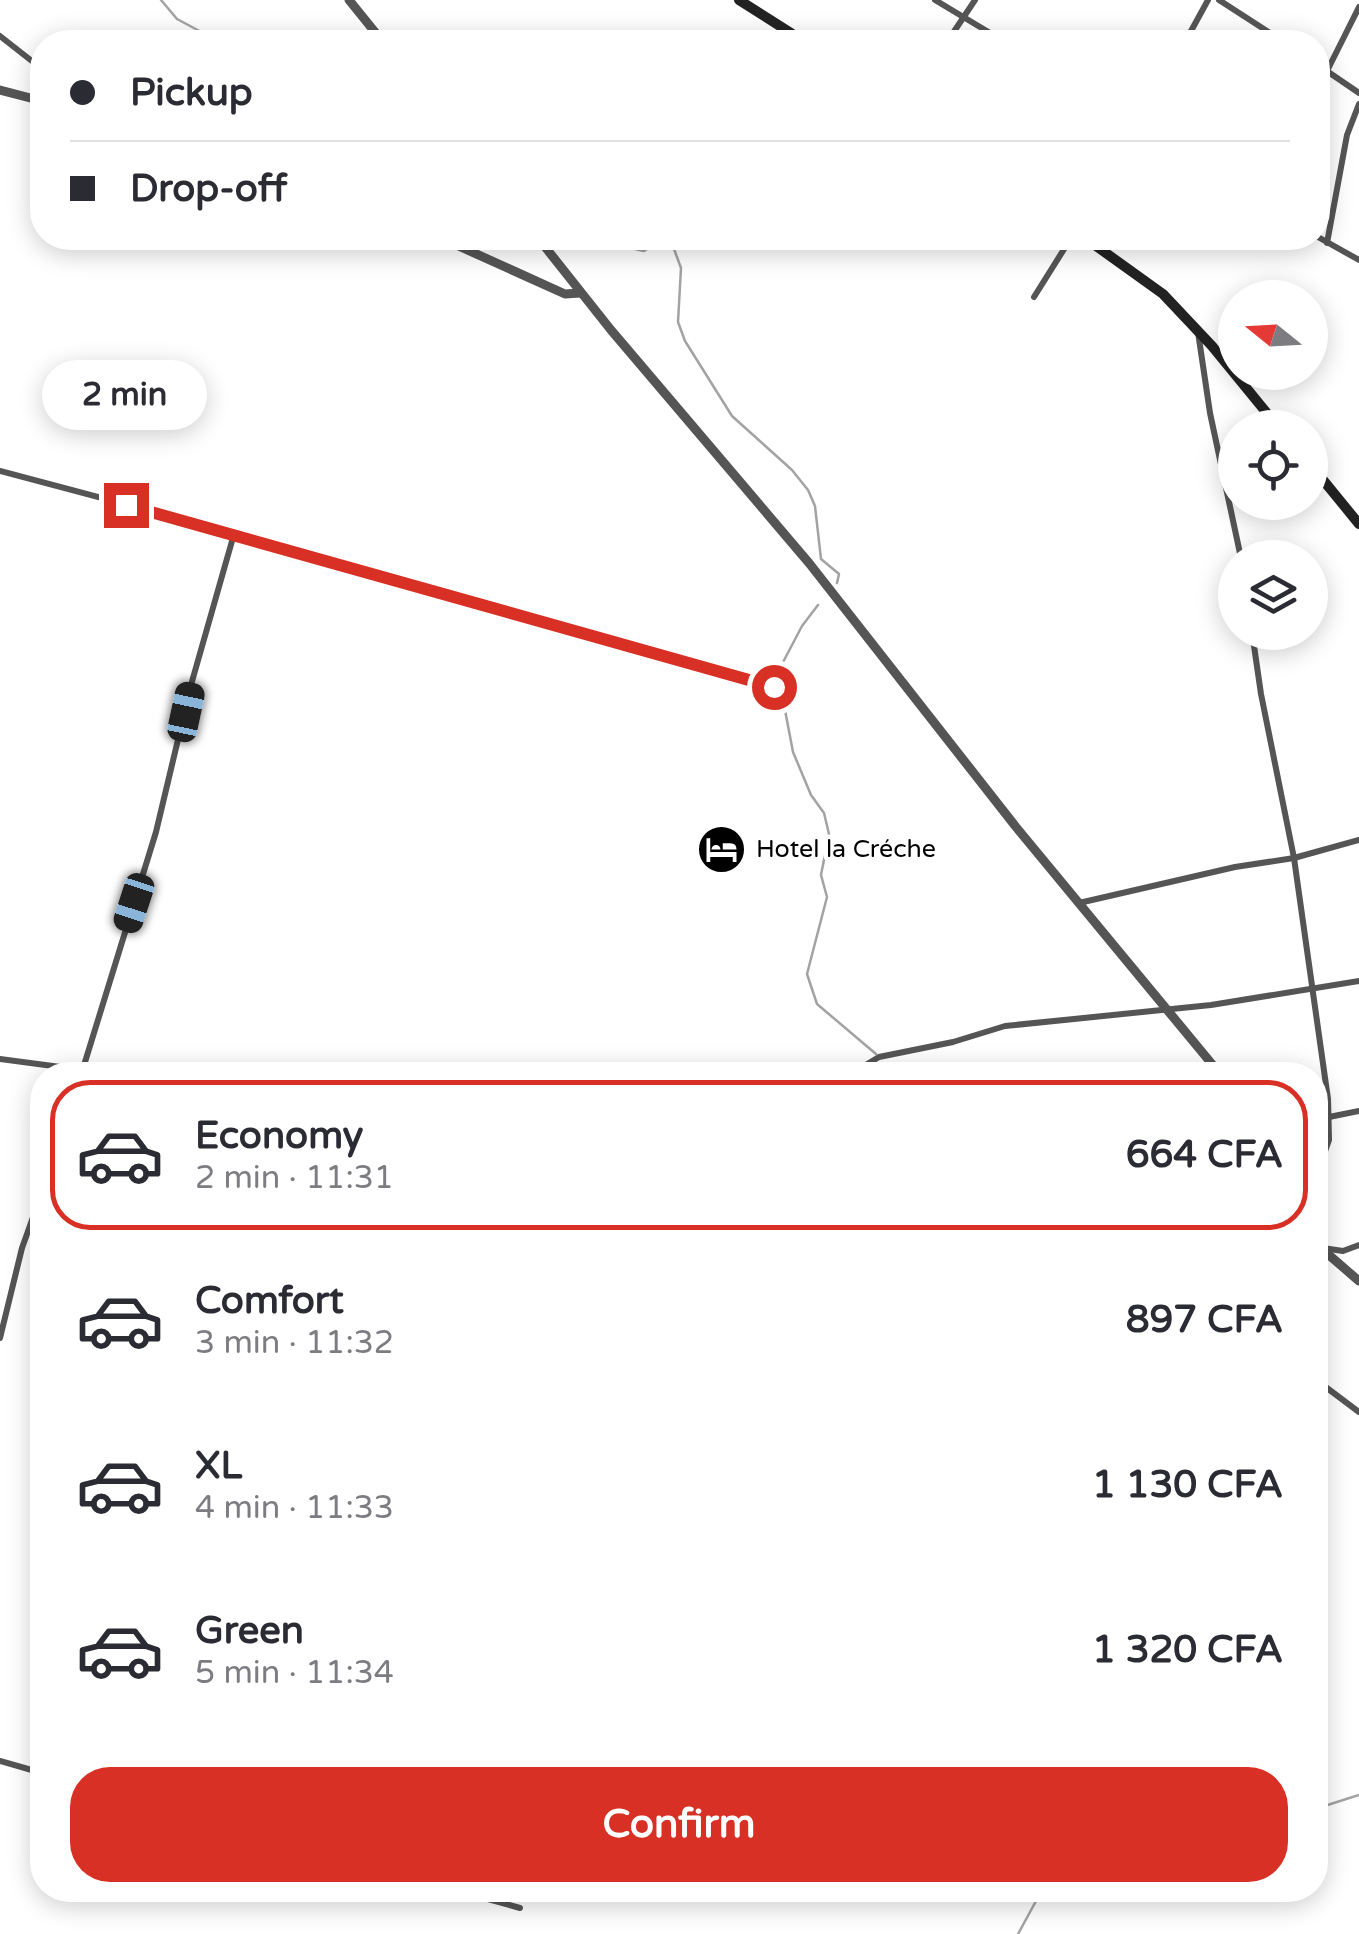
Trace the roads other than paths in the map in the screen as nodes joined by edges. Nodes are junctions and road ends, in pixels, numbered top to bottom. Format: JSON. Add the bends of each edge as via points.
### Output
{"nodes":[{"id":1,"x":348,"y":0,"type":"edge"},
{"id":2,"x":739,"y":0,"type":"edge"},
{"id":3,"x":935,"y":0,"type":"edge"},
{"id":4,"x":975,"y":0,"type":"edge"},
{"id":5,"x":1208,"y":0,"type":"edge"},
{"id":6,"x":1219,"y":0,"type":"edge"},
{"id":7,"x":1359,"y":7,"type":"edge"},
{"id":8,"x":963,"y":17,"type":"junction"},
{"id":9,"x":373,"y":30,"type":"edge"},
{"id":10,"x":786,"y":30,"type":"edge"},
{"id":11,"x":955,"y":30,"type":"edge"},
{"id":12,"x":985,"y":30,"type":"edge"},
{"id":13,"x":1192,"y":30,"type":"edge"},
{"id":14,"x":1265,"y":30,"type":"edge"},
{"id":15,"x":0,"y":36,"type":"edge"},
{"id":16,"x":30,"y":59,"type":"edge"},
{"id":17,"x":1330,"y":65,"type":"edge"},
{"id":18,"x":1330,"y":73,"type":"edge"},
{"id":19,"x":0,"y":90,"type":"edge"},
{"id":20,"x":1359,"y":92,"type":"edge"},
{"id":21,"x":30,"y":98,"type":"edge"},
{"id":22,"x":1359,"y":104,"type":"edge"},
{"id":23,"x":1330,"y":227,"type":"edge"},
{"id":24,"x":1330,"y":245,"type":"edge"},
{"id":25,"x":468,"y":250,"type":"edge"},
{"id":26,"x":547,"y":250,"type":"edge"},
{"id":27,"x":1064,"y":250,"type":"edge"},
{"id":28,"x":1101,"y":250,"type":"edge"},
{"id":29,"x":1359,"y":260,"type":"edge"},
{"id":30,"x":580,"y":292,"type":"junction"},
{"id":31,"x":1034,"y":296,"type":"dead end"},
{"id":32,"x":1198,"y":331,"type":"junction"},
{"id":33,"x":1265,"y":410,"type":"edge"},
{"id":34,"x":0,"y":471,"type":"edge"},
{"id":35,"x":1328,"y":486,"type":"edge"},
{"id":36,"x":1359,"y":524,"type":"edge"},
{"id":37,"x":234,"y":534,"type":"junction"},
{"id":38,"x":1237,"y":540,"type":"edge"},
{"id":39,"x":1255,"y":650,"type":"edge"},
{"id":40,"x":774,"y":687,"type":"dead end"},
{"id":41,"x":1359,"y":840,"type":"edge"},
{"id":42,"x":1294,"y":858,"type":"junction"},
{"id":43,"x":1079,"y":903,"type":"junction"},
{"id":44,"x":1359,"y":981,"type":"edge"},
{"id":45,"x":1314,"y":987,"type":"junction"},
{"id":46,"x":1168,"y":1008,"type":"junction"},
{"id":47,"x":0,"y":1059,"type":"edge"},
{"id":48,"x":85,"y":1062,"type":"edge"},
{"id":49,"x":872,"y":1062,"type":"edge"},
{"id":50,"x":1210,"y":1062,"type":"edge"},
{"id":51,"x":1322,"y":1062,"type":"edge"},
{"id":52,"x":30,"y":1064,"type":"edge"},
{"id":53,"x":1359,"y":1112,"type":"edge"},
{"id":54,"x":1328,"y":1117,"type":"joint"},
{"id":55,"x":1328,"y":1143,"type":"edge"},
{"id":56,"x":30,"y":1226,"type":"edge"},
{"id":57,"x":1359,"y":1245,"type":"edge"},
{"id":58,"x":1328,"y":1248,"type":"edge"},
{"id":59,"x":1328,"y":1256,"type":"edge"},
{"id":60,"x":1359,"y":1281,"type":"edge"},
{"id":61,"x":0,"y":1338,"type":"edge"},
{"id":62,"x":1328,"y":1389,"type":"edge"},
{"id":63,"x":1359,"y":1412,"type":"edge"},
{"id":64,"x":0,"y":1761,"type":"edge"},
{"id":65,"x":30,"y":1770,"type":"edge"},
{"id":66,"x":498,"y":1902,"type":"edge"},
{"id":67,"x":520,"y":1908,"type":"dead end"}],
"edges":[{"from":1,"to":9,"type":"street"},
{"from":2,"to":10,"type":"main road"},
{"from":3,"to":8,"type":"street"},
{"from":4,"to":8,"type":"street"},
{"from":5,"to":13,"type":"street"},
{"from":6,"to":14,"type":"street"},
{"from":7,"to":17,"type":"street"},
{"from":8,"to":11,"type":"street"},
{"from":8,"to":12,"type":"street"},
{"from":15,"to":16,"type":"street"},
{"from":18,"to":20,"type":"street"},
{"from":19,"to":21,"type":"street"},
{"from":22,"to":23,"type":"street"},
{"from":24,"to":29,"type":"street"},
{"from":25,"to":30,"type":"street","via":[[566,294]]},
{"from":26,"to":30,"type":"street"},
{"from":27,"to":31,"type":"street"},
{"from":28,"to":32,"type":"main road","via":[[1163,294]]},
{"from":30,"to":43,"type":"street","via":[[808,563]]},
{"from":32,"to":33,"type":"main road"},
{"from":32,"to":38,"type":"street"},
{"from":34,"to":37,"type":"street"},
{"from":35,"to":36,"type":"main road"},
{"from":37,"to":40,"type":"street"},
{"from":37,"to":48,"type":"street","via":[[156,832]]},
{"from":39,"to":42,"type":"street"},
{"from":41,"to":42,"type":"street"},
{"from":42,"to":43,"type":"street"},
{"from":42,"to":45,"type":"street"},
{"from":43,"to":46,"type":"street"},
{"from":44,"to":45,"type":"street"},
{"from":45,"to":46,"type":"street"},
{"from":45,"to":51,"type":"street"},
{"from":46,"to":49,"type":"street","via":[[1006,1026]]},
{"from":46,"to":50,"type":"street"},
{"from":47,"to":52,"type":"street"},
{"from":53,"to":54,"type":"street"},
{"from":54,"to":55,"type":"street"},
{"from":56,"to":61,"type":"street"},
{"from":57,"to":58,"type":"street"},
{"from":59,"to":60,"type":"street"},
{"from":62,"to":63,"type":"street"},
{"from":64,"to":65,"type":"street"},
{"from":66,"to":67,"type":"street"}]}
